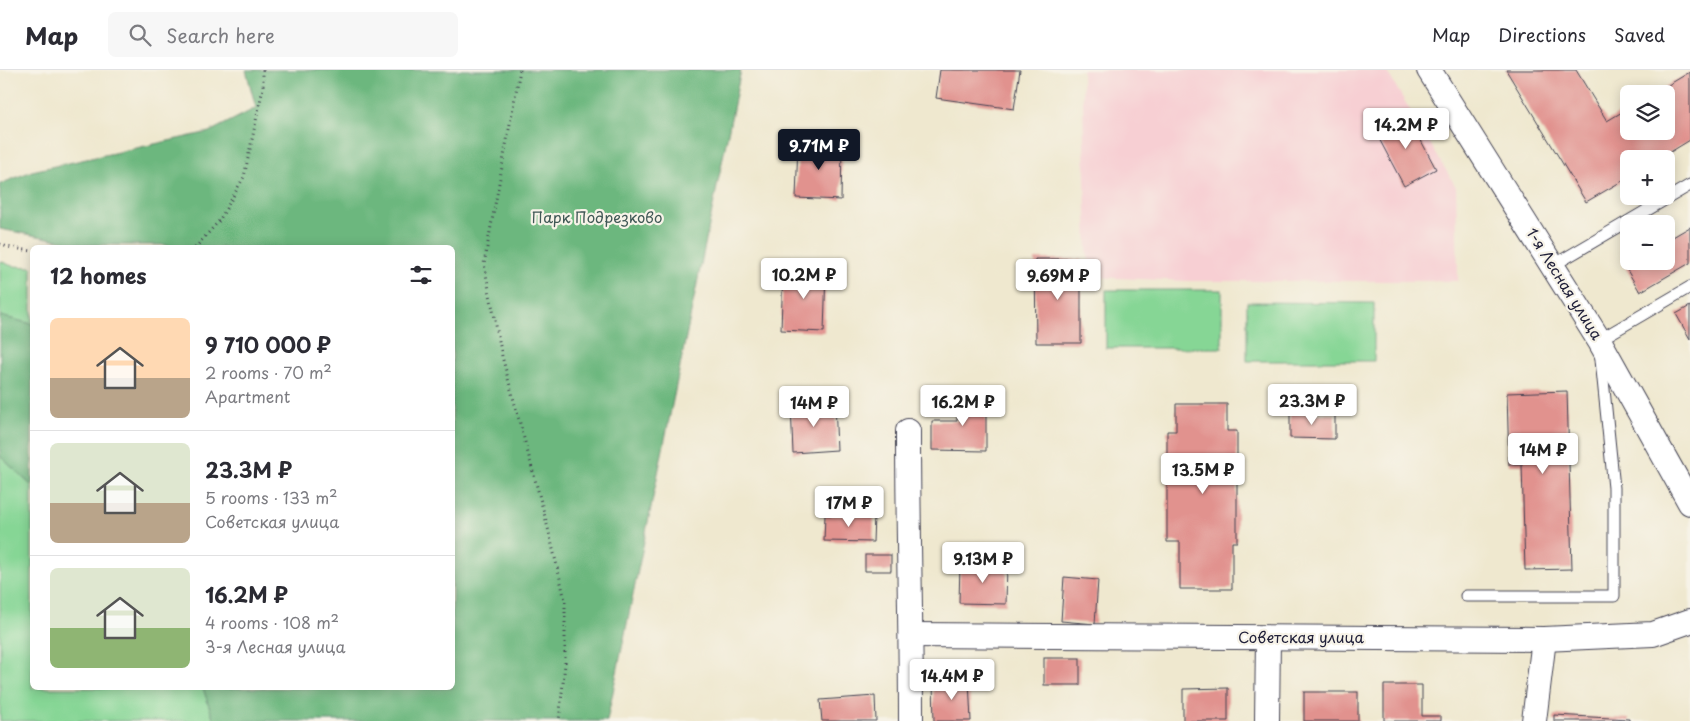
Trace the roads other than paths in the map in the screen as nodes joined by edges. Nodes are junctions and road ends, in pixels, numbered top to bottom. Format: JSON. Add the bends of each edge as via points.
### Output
{"nodes":[{"id":1,"x":1429,"y":70,"type":"edge"},
{"id":2,"x":1690,"y":185,"type":"edge"},
{"id":3,"x":1552,"y":266,"type":"junction"},
{"id":4,"x":1690,"y":287,"type":"edge"},
{"id":5,"x":1599,"y":340,"type":"junction"},
{"id":6,"x":908,"y":431,"type":"dead end"},
{"id":7,"x":1690,"y":503,"type":"edge"},
{"id":8,"x":1466,"y":596,"type":"dead end"},
{"id":9,"x":1690,"y":622,"type":"edge"},
{"id":10,"x":911,"y":635,"type":"junction"},
{"id":11,"x":1268,"y":638,"type":"junction"},
{"id":12,"x":1544,"y":639,"type":"junction"},
{"id":13,"x":911,"y":721,"type":"edge"},
{"id":14,"x":1266,"y":721,"type":"edge"},
{"id":15,"x":1534,"y":721,"type":"edge"}],
"edges":[{"from":1,"to":3,"type":"street","name":"1-я Лесная улица"},
{"from":2,"to":3,"type":"lane"},
{"from":3,"to":5,"type":"street","name":"1-я Лесная улица"},
{"from":4,"to":5,"type":"lane"},
{"from":5,"to":7,"type":"street","name":"1-я Лесная улица"},
{"from":5,"to":8,"type":"lane","via":[[1614,488],[1614,596]]},
{"from":6,"to":10,"type":"street"},
{"from":9,"to":12,"type":"street","name":"Советская улица","via":[[1653,634]]},
{"from":10,"to":11,"type":"street","name":"Советская улица"},
{"from":10,"to":13,"type":"street"},
{"from":11,"to":12,"type":"street","name":"Советская улица"},
{"from":11,"to":14,"type":"street"},
{"from":12,"to":15,"type":"street"}]}
